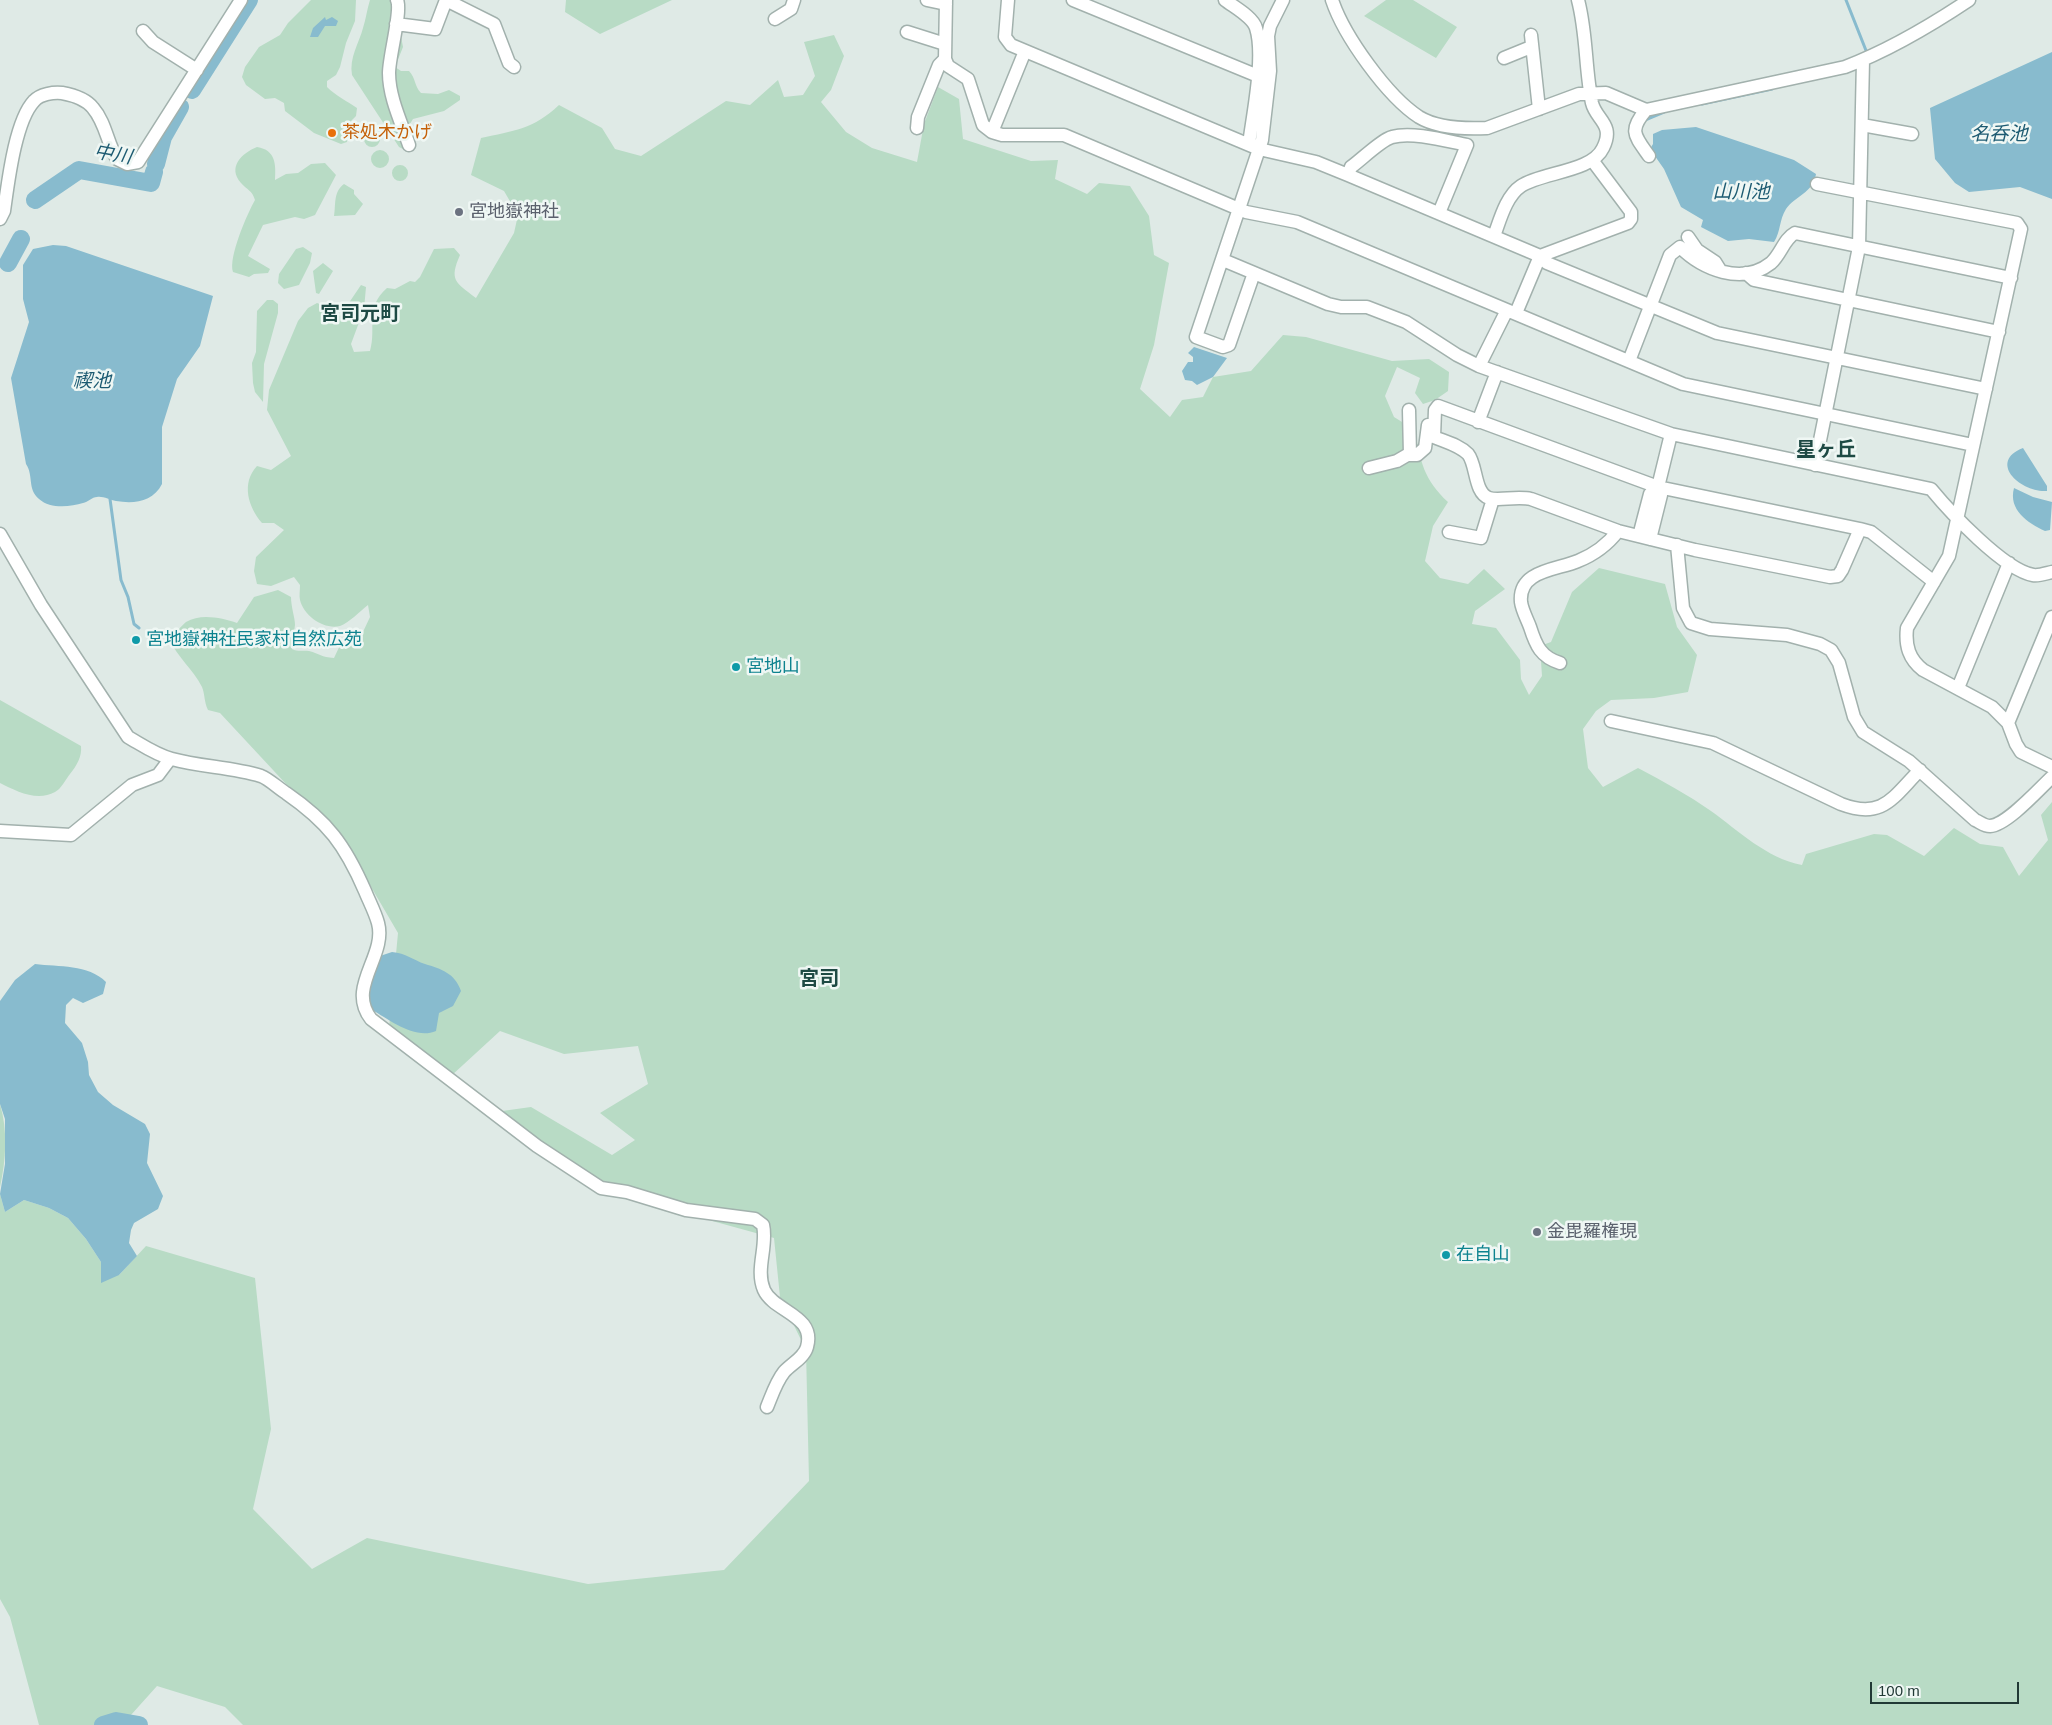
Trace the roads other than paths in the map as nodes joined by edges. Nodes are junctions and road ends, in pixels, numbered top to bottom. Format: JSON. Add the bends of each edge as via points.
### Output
{"nodes":[{"id":1,"x":240,"y":0,"type":"edge"},
{"id":2,"x":398,"y":0,"type":"edge"},
{"id":3,"x":446,"y":0,"type":"edge"},
{"id":4,"x":794,"y":0,"type":"edge"},
{"id":5,"x":927,"y":0,"type":"edge"},
{"id":6,"x":1008,"y":0,"type":"edge"},
{"id":7,"x":1073,"y":0,"type":"edge"},
{"id":8,"x":1225,"y":0,"type":"edge"},
{"id":9,"x":1283,"y":0,"type":"edge"},
{"id":10,"x":1332,"y":0,"type":"edge"},
{"id":11,"x":1578,"y":0,"type":"edge"},
{"id":12,"x":1969,"y":0,"type":"edge"},
{"id":13,"x":946,"y":2,"type":"edge"},
{"id":14,"x":775,"y":19,"type":"dead end"},
{"id":15,"x":396,"y":24,"type":"junction"},
{"id":16,"x":143,"y":31,"type":"dead end"},
{"id":17,"x":907,"y":32,"type":"dead end"},
{"id":18,"x":945,"y":44,"type":"junction"},
{"id":19,"x":1025,"y":51,"type":"junction"},
{"id":20,"x":1504,"y":58,"type":"dead end"},
{"id":21,"x":945,"y":59,"type":"junction"},
{"id":22,"x":1863,"y":60,"type":"junction"},
{"id":23,"x":514,"y":67,"type":"dead end"},
{"id":24,"x":197,"y":70,"type":"junction"},
{"id":25,"x":1258,"y":76,"type":"junction"},
{"id":26,"x":1591,"y":93,"type":"junction"},
{"id":27,"x":1539,"y":109,"type":"junction"},
{"id":28,"x":1646,"y":110,"type":"junction"},
{"id":29,"x":1862,"y":125,"type":"junction"},
{"id":30,"x":917,"y":128,"type":"dead end"},
{"id":31,"x":992,"y":132,"type":"junction"},
{"id":32,"x":1912,"y":135,"type":"dead end"},
{"id":33,"x":408,"y":145,"type":"dead end"},
{"id":34,"x":1254,"y":146,"type":"junction"},
{"id":35,"x":1649,"y":156,"type":"dead end"},
{"id":36,"x":1592,"y":160,"type":"junction"},
{"id":37,"x":1348,"y":175,"type":"junction"},
{"id":38,"x":1817,"y":184,"type":"dead end"},
{"id":39,"x":1862,"y":192,"type":"junction"},
{"id":40,"x":1239,"y":208,"type":"junction"},
{"id":41,"x":1439,"y":213,"type":"junction"},
{"id":42,"x":0,"y":219,"type":"edge"},
{"id":43,"x":1494,"y":236,"type":"junction"},
{"id":44,"x":1688,"y":237,"type":"dead end"},
{"id":45,"x":1859,"y":247,"type":"junction"},
{"id":46,"x":1540,"y":256,"type":"junction"},
{"id":47,"x":1223,"y":260,"type":"junction"},
{"id":48,"x":1722,"y":272,"type":"junction"},
{"id":49,"x":1746,"y":272,"type":"junction"},
{"id":50,"x":1254,"y":273,"type":"junction"},
{"id":51,"x":2011,"y":278,"type":"junction"},
{"id":52,"x":1849,"y":300,"type":"junction"},
{"id":53,"x":1650,"y":305,"type":"junction"},
{"id":54,"x":1511,"y":311,"type":"junction"},
{"id":55,"x":1999,"y":332,"type":"junction"},
{"id":56,"x":1837,"y":357,"type":"junction"},
{"id":57,"x":1629,"y":361,"type":"junction"},
{"id":58,"x":1479,"y":366,"type":"junction"},
{"id":59,"x":1497,"y":372,"type":"junction"},
{"id":60,"x":1986,"y":389,"type":"junction"},
{"id":61,"x":1409,"y":410,"type":"dead end"},
{"id":62,"x":1435,"y":410,"type":"junction"},
{"id":63,"x":1826,"y":415,"type":"junction"},
{"id":64,"x":1478,"y":422,"type":"junction"},
{"id":65,"x":1671,"y":434,"type":"junction"},
{"id":66,"x":1973,"y":445,"type":"junction"},
{"id":67,"x":1409,"y":454,"type":"junction"},
{"id":68,"x":1815,"y":465,"type":"junction"},
{"id":69,"x":1369,"y":468,"type":"dead end"},
{"id":70,"x":1658,"y":486,"type":"junction"},
{"id":71,"x":1493,"y":499,"type":"junction"},
{"id":72,"x":1958,"y":521,"type":"junction"},
{"id":73,"x":1860,"y":528,"type":"junction"},
{"id":74,"x":1618,"y":531,"type":"junction"},
{"id":75,"x":1449,"y":532,"type":"dead end"},
{"id":76,"x":0,"y":534,"type":"edge"},
{"id":77,"x":1645,"y":537,"type":"junction"},
{"id":78,"x":1677,"y":545,"type":"junction"},
{"id":79,"x":2009,"y":563,"type":"junction"},
{"id":80,"x":2052,"y":572,"type":"edge"},
{"id":81,"x":1934,"y":582,"type":"junction"},
{"id":82,"x":2052,"y":617,"type":"edge"},
{"id":83,"x":1560,"y":664,"type":"dead end"},
{"id":84,"x":1958,"y":688,"type":"junction"},
{"id":85,"x":1611,"y":721,"type":"dead end"},
{"id":86,"x":2008,"y":723,"type":"junction"},
{"id":87,"x":170,"y":759,"type":"junction"},
{"id":88,"x":2052,"y":767,"type":"edge"},
{"id":89,"x":1920,"y":770,"type":"junction"},
{"id":90,"x":2052,"y":777,"type":"edge"},
{"id":91,"x":0,"y":831,"type":"edge"},
{"id":92,"x":768,"y":1407,"type":"dead end"}],
"edges":[{"from":1,"to":24,"type":"street"},
{"from":2,"to":15,"type":"street"},
{"from":3,"to":15,"type":"street","via":[[435,29]]},
{"from":3,"to":23,"type":"street","via":[[494,24],[509,63]]},
{"from":4,"to":14,"type":"street","via":[[790,9]]},
{"from":5,"to":13,"type":"street"},
{"from":6,"to":19,"type":"street","via":[[1005,37],[1007,42]]},
{"from":7,"to":25,"type":"street"},
{"from":8,"to":25,"type":"street","via":[[1252,21],[1256,28]]},
{"from":9,"to":34,"type":"street","via":[[1268,36],[1270,71],[1262,140]]},
{"from":10,"to":27,"type":"street","via":[[1346,32],[1380,79],[1420,117],[1454,126],[1487,128]]},
{"from":11,"to":26,"type":"street"},
{"from":12,"to":22,"type":"street","via":[[1923,30]]},
{"from":13,"to":18,"type":"street"},
{"from":15,"to":33,"type":"street","via":[[390,80]]},
{"from":16,"to":24,"type":"street","via":[[153,42]]},
{"from":17,"to":18,"type":"street"},
{"from":18,"to":21,"type":"street"},
{"from":19,"to":31,"type":"street"},
{"from":19,"to":34,"type":"street"},
{"from":20,"to":27,"type":"street","via":[[1531,41]]},
{"from":21,"to":30,"type":"street","via":[[938,65],[918,117]]},
{"from":21,"to":31,"type":"street","via":[[948,66],[968,79],[983,125]]},
{"from":22,"to":28,"type":"street","via":[[1808,76]]},
{"from":22,"to":29,"type":"street"},
{"from":24,"to":42,"type":"street","via":[[142,158],[132,164],[117,160],[97,114],[83,100],[61,93],[45,94],[34,100],[13,150]]},
{"from":25,"to":34,"type":"street"},
{"from":26,"to":27,"type":"street","via":[[1569,97]]},
{"from":26,"to":28,"type":"street","via":[[1606,93]]},
{"from":26,"to":36,"type":"street","via":[[1592,104],[1604,121],[1606,131],[1603,150]]},
{"from":28,"to":35,"type":"street","via":[[1634,127],[1634,134]]},
{"from":29,"to":32,"type":"street"},
{"from":29,"to":39,"type":"street"},
{"from":31,"to":40,"type":"street","via":[[1002,135],[1064,135]]},
{"from":34,"to":37,"type":"street","via":[[1316,162]]},
{"from":34,"to":40,"type":"street"},
{"from":36,"to":43,"type":"street","via":[[1522,186],[1507,204]]},
{"from":36,"to":46,"type":"street","via":[[1631,212],[1631,219],[1628,223]]},
{"from":37,"to":41,"type":"street"},
{"from":37,"to":41,"type":"street","via":[[1351,167],[1391,137],[1438,139],[1467,145]]},
{"from":38,"to":39,"type":"street"},
{"from":39,"to":45,"type":"street"},
{"from":39,"to":51,"type":"street","via":[[2017,223],[2022,229]]},
{"from":40,"to":47,"type":"street"},
{"from":40,"to":54,"type":"street","via":[[1297,222]]},
{"from":41,"to":43,"type":"street"},
{"from":43,"to":46,"type":"street"},
{"from":44,"to":48,"type":"street","via":[[1697,250],[1716,262]]},
{"from":45,"to":49,"type":"street","via":[[1795,234],[1789,236],[1771,263]]},
{"from":45,"to":51,"type":"street"},
{"from":45,"to":52,"type":"street"},
{"from":46,"to":53,"type":"street","via":[[1547,263]]},
{"from":46,"to":54,"type":"street"},
{"from":47,"to":50,"type":"street"},
{"from":47,"to":50,"type":"street","via":[[1196,337],[1223,347],[1229,345]]},
{"from":48,"to":49,"type":"street"},
{"from":48,"to":53,"type":"street","via":[[1702,266],[1680,247],[1670,255]]},
{"from":49,"to":52,"type":"street","via":[[1754,280]]},
{"from":50,"to":58,"type":"street","via":[[1328,304],[1367,307],[1406,322]]},
{"from":51,"to":55,"type":"street"},
{"from":52,"to":55,"type":"street"},
{"from":52,"to":56,"type":"street"},
{"from":53,"to":56,"type":"street","via":[[1717,333]]},
{"from":53,"to":57,"type":"street"},
{"from":54,"to":57,"type":"street"},
{"from":54,"to":58,"type":"street"},
{"from":55,"to":60,"type":"street"},
{"from":56,"to":60,"type":"street"},
{"from":56,"to":63,"type":"street"},
{"from":57,"to":63,"type":"street","via":[[1696,388]]},
{"from":58,"to":59,"type":"street"},
{"from":59,"to":64,"type":"street"},
{"from":59,"to":65,"type":"street"},
{"from":60,"to":66,"type":"street"},
{"from":61,"to":67,"type":"street"},
{"from":62,"to":64,"type":"street","via":[[1438,406]]},
{"from":62,"to":67,"type":"street","via":[[1428,409],[1425,448],[1413,456]]},
{"from":62,"to":71,"type":"street","via":[[1434,437],[1460,447],[1470,456],[1482,493]]},
{"from":63,"to":66,"type":"street"},
{"from":63,"to":68,"type":"street"},
{"from":64,"to":70,"type":"street"},
{"from":65,"to":68,"type":"street"},
{"from":65,"to":70,"type":"street"},
{"from":66,"to":72,"type":"street"},
{"from":67,"to":69,"type":"street","via":[[1397,461]]},
{"from":68,"to":72,"type":"street","via":[[1931,490]]},
{"from":70,"to":73,"type":"street"},
{"from":70,"to":77,"type":"street","via":[[1650,494]]},
{"from":71,"to":74,"type":"street","via":[[1518,496],[1531,499]]},
{"from":71,"to":75,"type":"street","via":[[1482,538]]},
{"from":72,"to":79,"type":"street"},
{"from":72,"to":81,"type":"street","via":[[1949,556]]},
{"from":73,"to":78,"type":"street","via":[[1842,570],[1838,576],[1830,577]]},
{"from":73,"to":81,"type":"street","via":[[1871,532]]},
{"from":74,"to":77,"type":"street"},
{"from":74,"to":83,"type":"street","via":[[1588,556],[1538,573],[1524,586],[1521,602],[1539,650],[1546,658]]},
{"from":76,"to":87,"type":"street","via":[[128,737]]},
{"from":77,"to":78,"type":"street"},
{"from":78,"to":89,"type":"street","via":[[1683,608],[1691,623],[1710,629],[1787,635],[1831,650],[1840,663],[1854,717],[1863,732]]},
{"from":79,"to":80,"type":"street","via":[[2034,576]]},
{"from":79,"to":84,"type":"street"},
{"from":81,"to":84,"type":"street","via":[[1907,628],[1908,652],[1923,670]]},
{"from":82,"to":86,"type":"street"},
{"from":84,"to":86,"type":"street","via":[[1992,707]]},
{"from":85,"to":89,"type":"street","via":[[1713,743],[1841,804],[1864,810],[1880,807]]},
{"from":86,"to":88,"type":"street","via":[[2021,752]]},
{"from":87,"to":91,"type":"street","via":[[158,774],[132,786],[72,834]]},
{"from":87,"to":92,"type":"street","via":[[262,777],[313,813],[338,841],[351,858],[378,924],[380,940],[363,990],[365,1011],[371,1019],[537,1146],[601,1188],[627,1192],[686,1210],[755,1219],[762,1225],[764,1290],[796,1317],[808,1333],[806,1350],[782,1374]]},
{"from":89,"to":90,"type":"street","via":[[1975,820],[1992,826],[2005,820]]}]}
